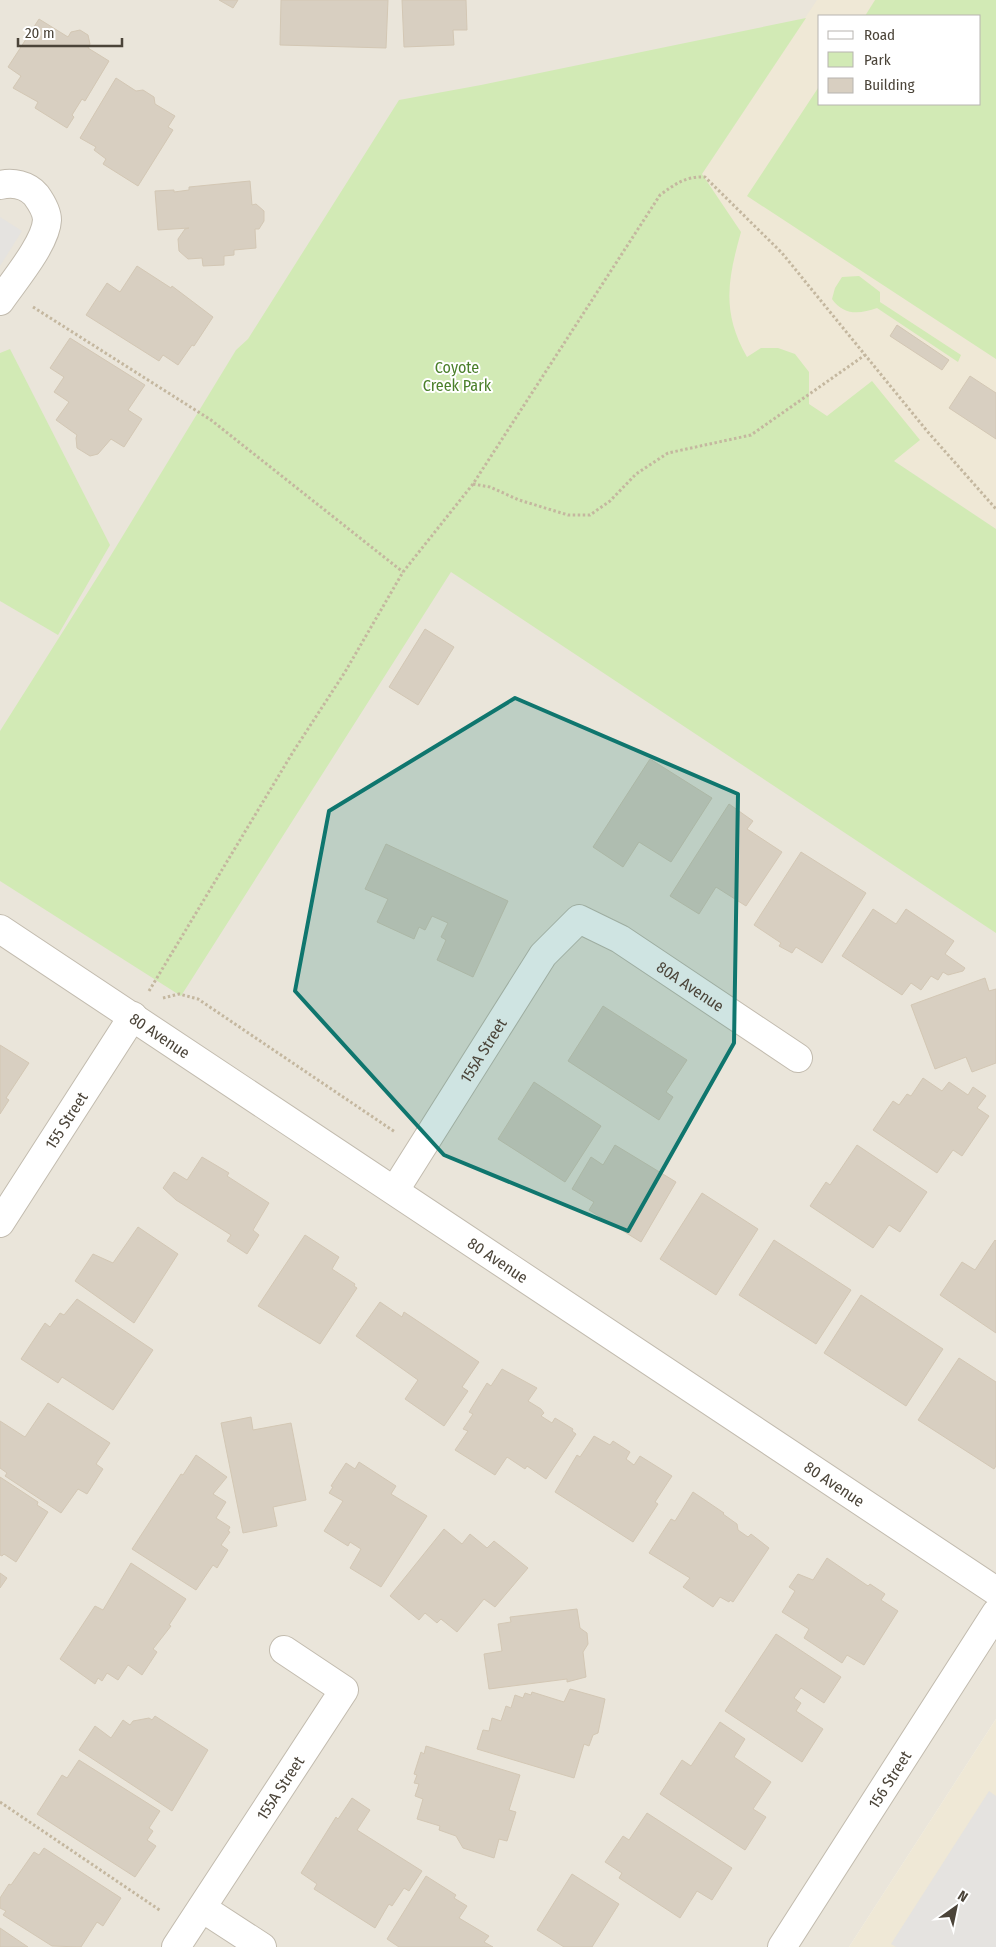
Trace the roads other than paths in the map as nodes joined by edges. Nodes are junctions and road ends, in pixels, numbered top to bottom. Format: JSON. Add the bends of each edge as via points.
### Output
{"nodes":[{"id":1,"x":0,"y":185,"type":"edge"},
{"id":2,"x":0,"y":301,"type":"edge"},
{"id":3,"x":579,"y":919,"type":"joint"},
{"id":4,"x":0,"y":929,"type":"edge"},
{"id":5,"x":132,"y":1016,"type":"junction"},
{"id":6,"x":798,"y":1058,"type":"dead end"},
{"id":7,"x":395,"y":1190,"type":"junction"},
{"id":8,"x":0,"y":1223,"type":"edge"},
{"id":9,"x":996,"y":1591,"type":"edge"},
{"id":10,"x":996,"y":1613,"type":"edge"},
{"id":11,"x":284,"y":1650,"type":"dead end"},
{"id":12,"x":202,"y":1908,"type":"junction"},
{"id":13,"x":176,"y":1947,"type":"edge"},
{"id":14,"x":262,"y":1947,"type":"edge"},
{"id":15,"x":782,"y":1947,"type":"edge"}],
"edges":[{"from":1,"to":2,"type":"street","via":[[22,185],[35,194],[47,219],[43,237]]},
{"from":3,"to":6,"type":"street","name":"80A Avenue","via":[[620,939]]},
{"from":3,"to":7,"type":"street","name":"155A Street","via":[[543,955]]},
{"from":4,"to":5,"type":"street","name":"80 Avenue"},
{"from":5,"to":7,"type":"street","name":"80 Avenue"},
{"from":5,"to":8,"type":"street","name":"155 Street"},
{"from":7,"to":9,"type":"street","name":"80 Avenue"},
{"from":10,"to":15,"type":"street","name":"156 Street"},
{"from":11,"to":12,"type":"street","name":"155A Street","via":[[344,1690]]},
{"from":12,"to":13,"type":"street","name":"155A Street"},
{"from":12,"to":14,"type":"street"}]}
